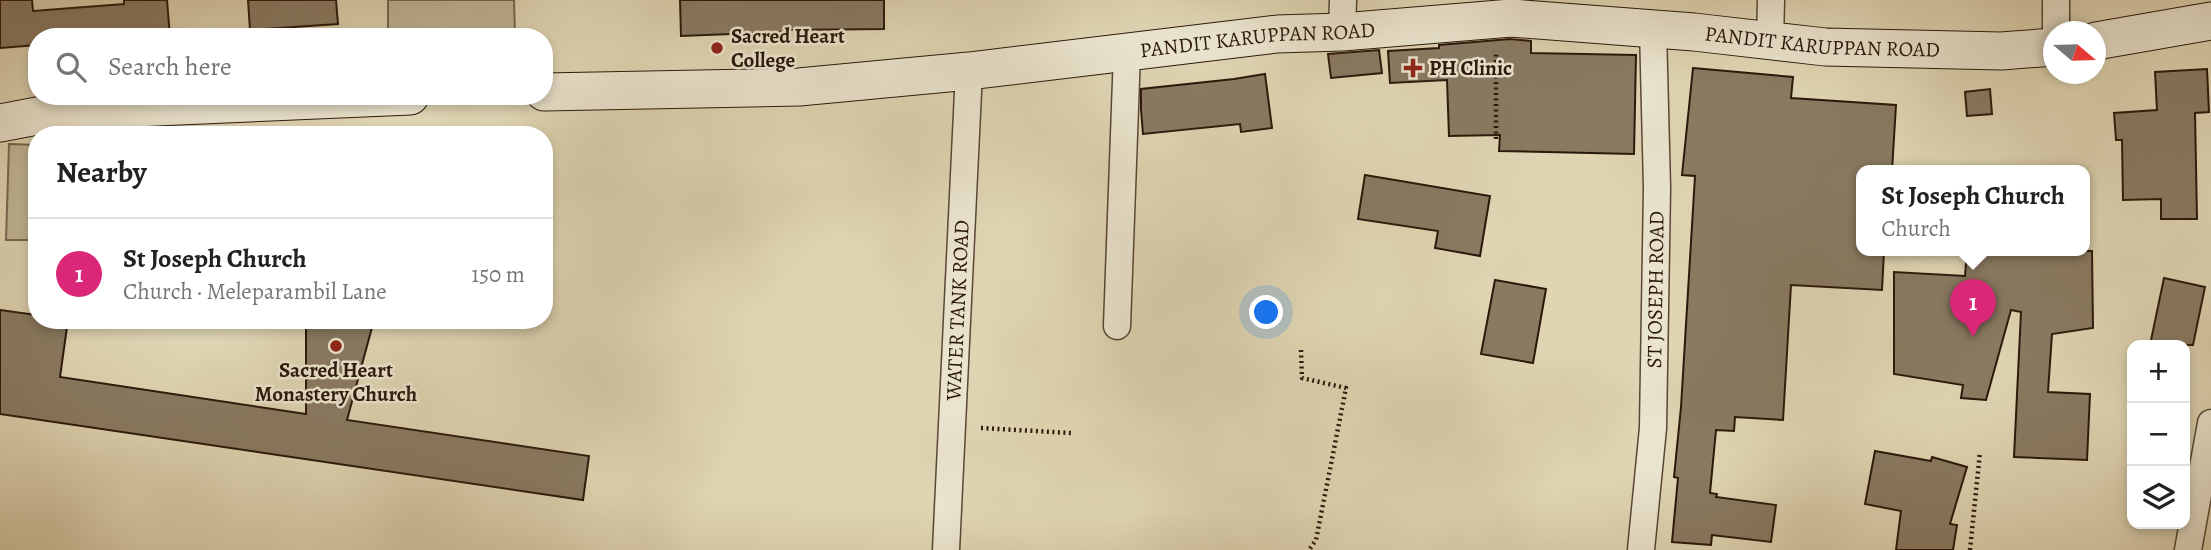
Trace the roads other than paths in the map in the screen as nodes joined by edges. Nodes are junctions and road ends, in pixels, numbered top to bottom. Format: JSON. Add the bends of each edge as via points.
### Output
{"nodes":[{"id":1,"x":1771,"y":0,"type":"edge"},
{"id":2,"x":2056,"y":0,"type":"edge"},
{"id":3,"x":1343,"y":16,"type":"edge"},
{"id":4,"x":2056,"y":21,"type":"edge"},
{"id":5,"x":2211,"y":21,"type":"edge"},
{"id":6,"x":1653,"y":29,"type":"junction"},
{"id":7,"x":2106,"y":39,"type":"edge"},
{"id":8,"x":1770,"y":41,"type":"junction"},
{"id":9,"x":2043,"y":48,"type":"edge"},
{"id":10,"x":1127,"y":52,"type":"junction"},
{"id":11,"x":970,"y":71,"type":"junction"},
{"id":12,"x":553,"y":92,"type":"edge"},
{"id":13,"x":201,"y":105,"type":"edge"},
{"id":14,"x":0,"y":123,"type":"edge"},
{"id":15,"x":1117,"y":326,"type":"dead end"},
{"id":16,"x":2211,"y":423,"type":"edge"},
{"id":17,"x":946,"y":550,"type":"edge"},
{"id":18,"x":1642,"y":550,"type":"edge"},
{"id":19,"x":2188,"y":550,"type":"edge"}],
"edges":[{"from":1,"to":8,"type":"street"},
{"from":2,"to":4,"type":"street"},
{"from":3,"to":6,"type":"main road","name":"PANDIT KARUPPAN ROAD","via":[[1511,18]]},
{"from":3,"to":10,"type":"main road","name":"PANDIT KARUPPAN ROAD","via":[[1278,34]]},
{"from":5,"to":7,"type":"main road"},
{"from":6,"to":8,"type":"main road","name":"PANDIT KARUPPAN ROAD"},
{"from":6,"to":18,"type":"street","name":"ST JOSEPH ROAD","via":[[1657,188],[1653,429]]},
{"from":8,"to":9,"type":"main road","name":"PANDIT KARUPPAN ROAD","via":[[1825,47]]},
{"from":10,"to":11,"type":"main road","name":"PANDIT KARUPPAN ROAD"},
{"from":10,"to":15,"type":"street"},
{"from":11,"to":12,"type":"main road","name":"PANDIT KARUPPAN ROAD","via":[[799,87]]},
{"from":11,"to":17,"type":"street","name":"WATER TANK ROAD"},
{"from":13,"to":14,"type":"main road","via":[[62,111]]},
{"from":16,"to":19,"type":"street"}]}
